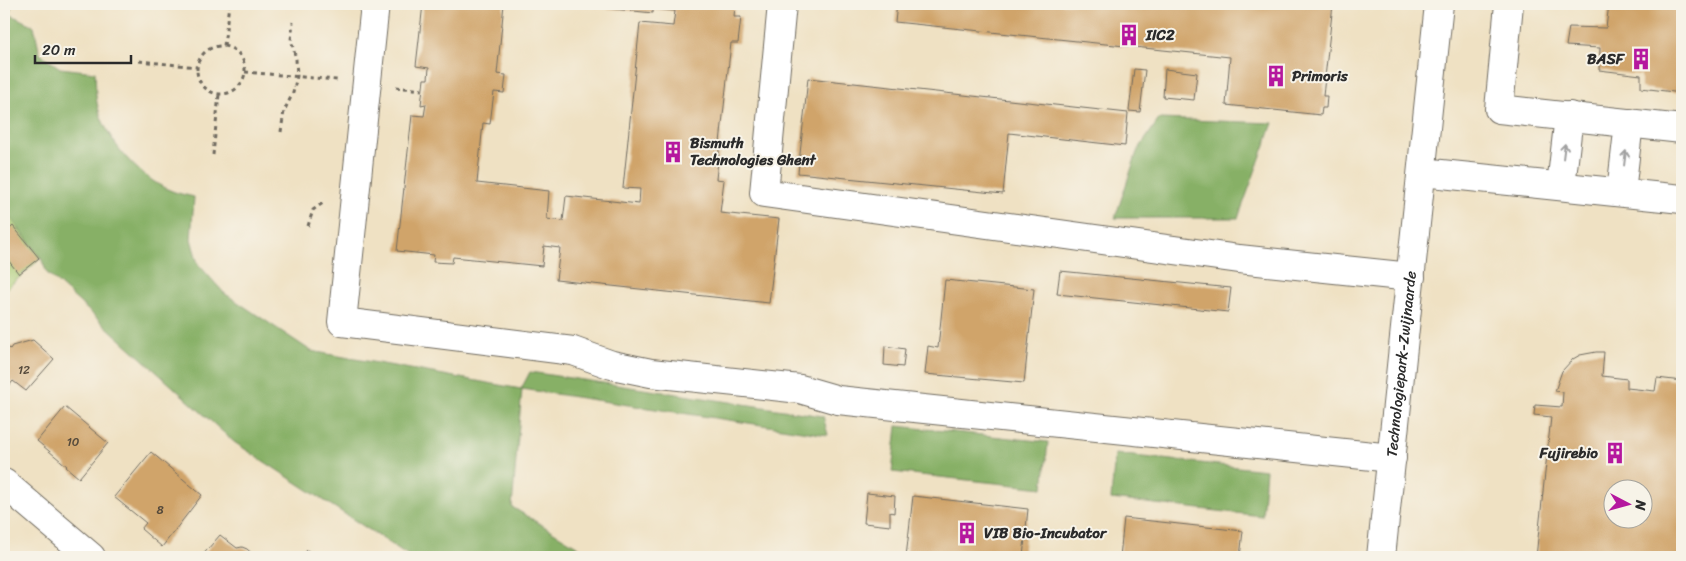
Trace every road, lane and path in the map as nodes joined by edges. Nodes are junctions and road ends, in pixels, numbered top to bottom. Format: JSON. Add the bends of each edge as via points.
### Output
{"nodes":[{"id":1,"x":229,"y":4,"type":"edge"},
{"id":2,"x":375,"y":4,"type":"edge"},
{"id":3,"x":782,"y":4,"type":"edge"},
{"id":4,"x":1439,"y":4,"type":"edge"},
{"id":5,"x":1509,"y":4,"type":"edge"},
{"id":6,"x":292,"y":22,"type":"dead end"},
{"id":7,"x":224,"y":46,"type":"junction"},
{"id":8,"x":140,"y":61,"type":"dead end"},
{"id":9,"x":197,"y":67,"type":"junction"},
{"id":10,"x":219,"y":94,"type":"junction"},
{"id":11,"x":1568,"y":116,"type":"junction"},
{"id":12,"x":1629,"y":123,"type":"junction"},
{"id":13,"x":1682,"y":129,"type":"edge"},
{"id":14,"x":281,"y":132,"type":"dead end"},
{"id":15,"x":213,"y":155,"type":"dead end"},
{"id":16,"x":1422,"y":172,"type":"junction"},
{"id":17,"x":1561,"y":186,"type":"junction"},
{"id":18,"x":1621,"y":192,"type":"junction"},
{"id":19,"x":1682,"y":199,"type":"edge"},
{"id":20,"x":1411,"y":277,"type":"junction"},
{"id":21,"x":1392,"y":458,"type":"junction"},
{"id":22,"x":4,"y":484,"type":"edge"},
{"id":23,"x":90,"y":557,"type":"edge"},
{"id":24,"x":1381,"y":557,"type":"edge"}],
"edges":[{"from":1,"to":7,"type":"path"},
{"from":2,"to":21,"type":"street","via":[[342,322],[573,351],[612,365],[651,373],[800,389],[838,400]]},
{"from":3,"to":20,"type":"street","via":[[764,193],[1239,259]]},
{"from":4,"to":16,"type":"street","name":"Technologiepark-Zwijnaarde"},
{"from":5,"to":11,"type":"street","via":[[1499,109]]},
{"from":6,"to":14,"type":"path","via":[[291,40],[297,76],[284,111]]},
{"from":7,"to":9,"type":"path","via":[[211,47],[201,56]]},
{"from":7,"to":10,"type":"path","via":[[240,54],[245,72],[237,89]]},
{"from":8,"to":9,"type":"path"},
{"from":9,"to":10,"type":"path","via":[[202,85]]},
{"from":10,"to":15,"type":"path"},
{"from":11,"to":12,"type":"street"},
{"from":17,"to":11,"type":"street","one_way":true},
{"from":12,"to":13,"type":"street"},
{"from":18,"to":12,"type":"street","one_way":true},
{"from":16,"to":17,"type":"street"},
{"from":16,"to":20,"type":"street","name":"Technologiepark-Zwijnaarde"},
{"from":17,"to":18,"type":"street"},
{"from":18,"to":19,"type":"street"},
{"from":20,"to":21,"type":"street","name":"Technologiepark-Zwijnaarde"},
{"from":21,"to":24,"type":"street","name":"Technologiepark-Zwijnaarde"},
{"from":22,"to":23,"type":"street"}]}
